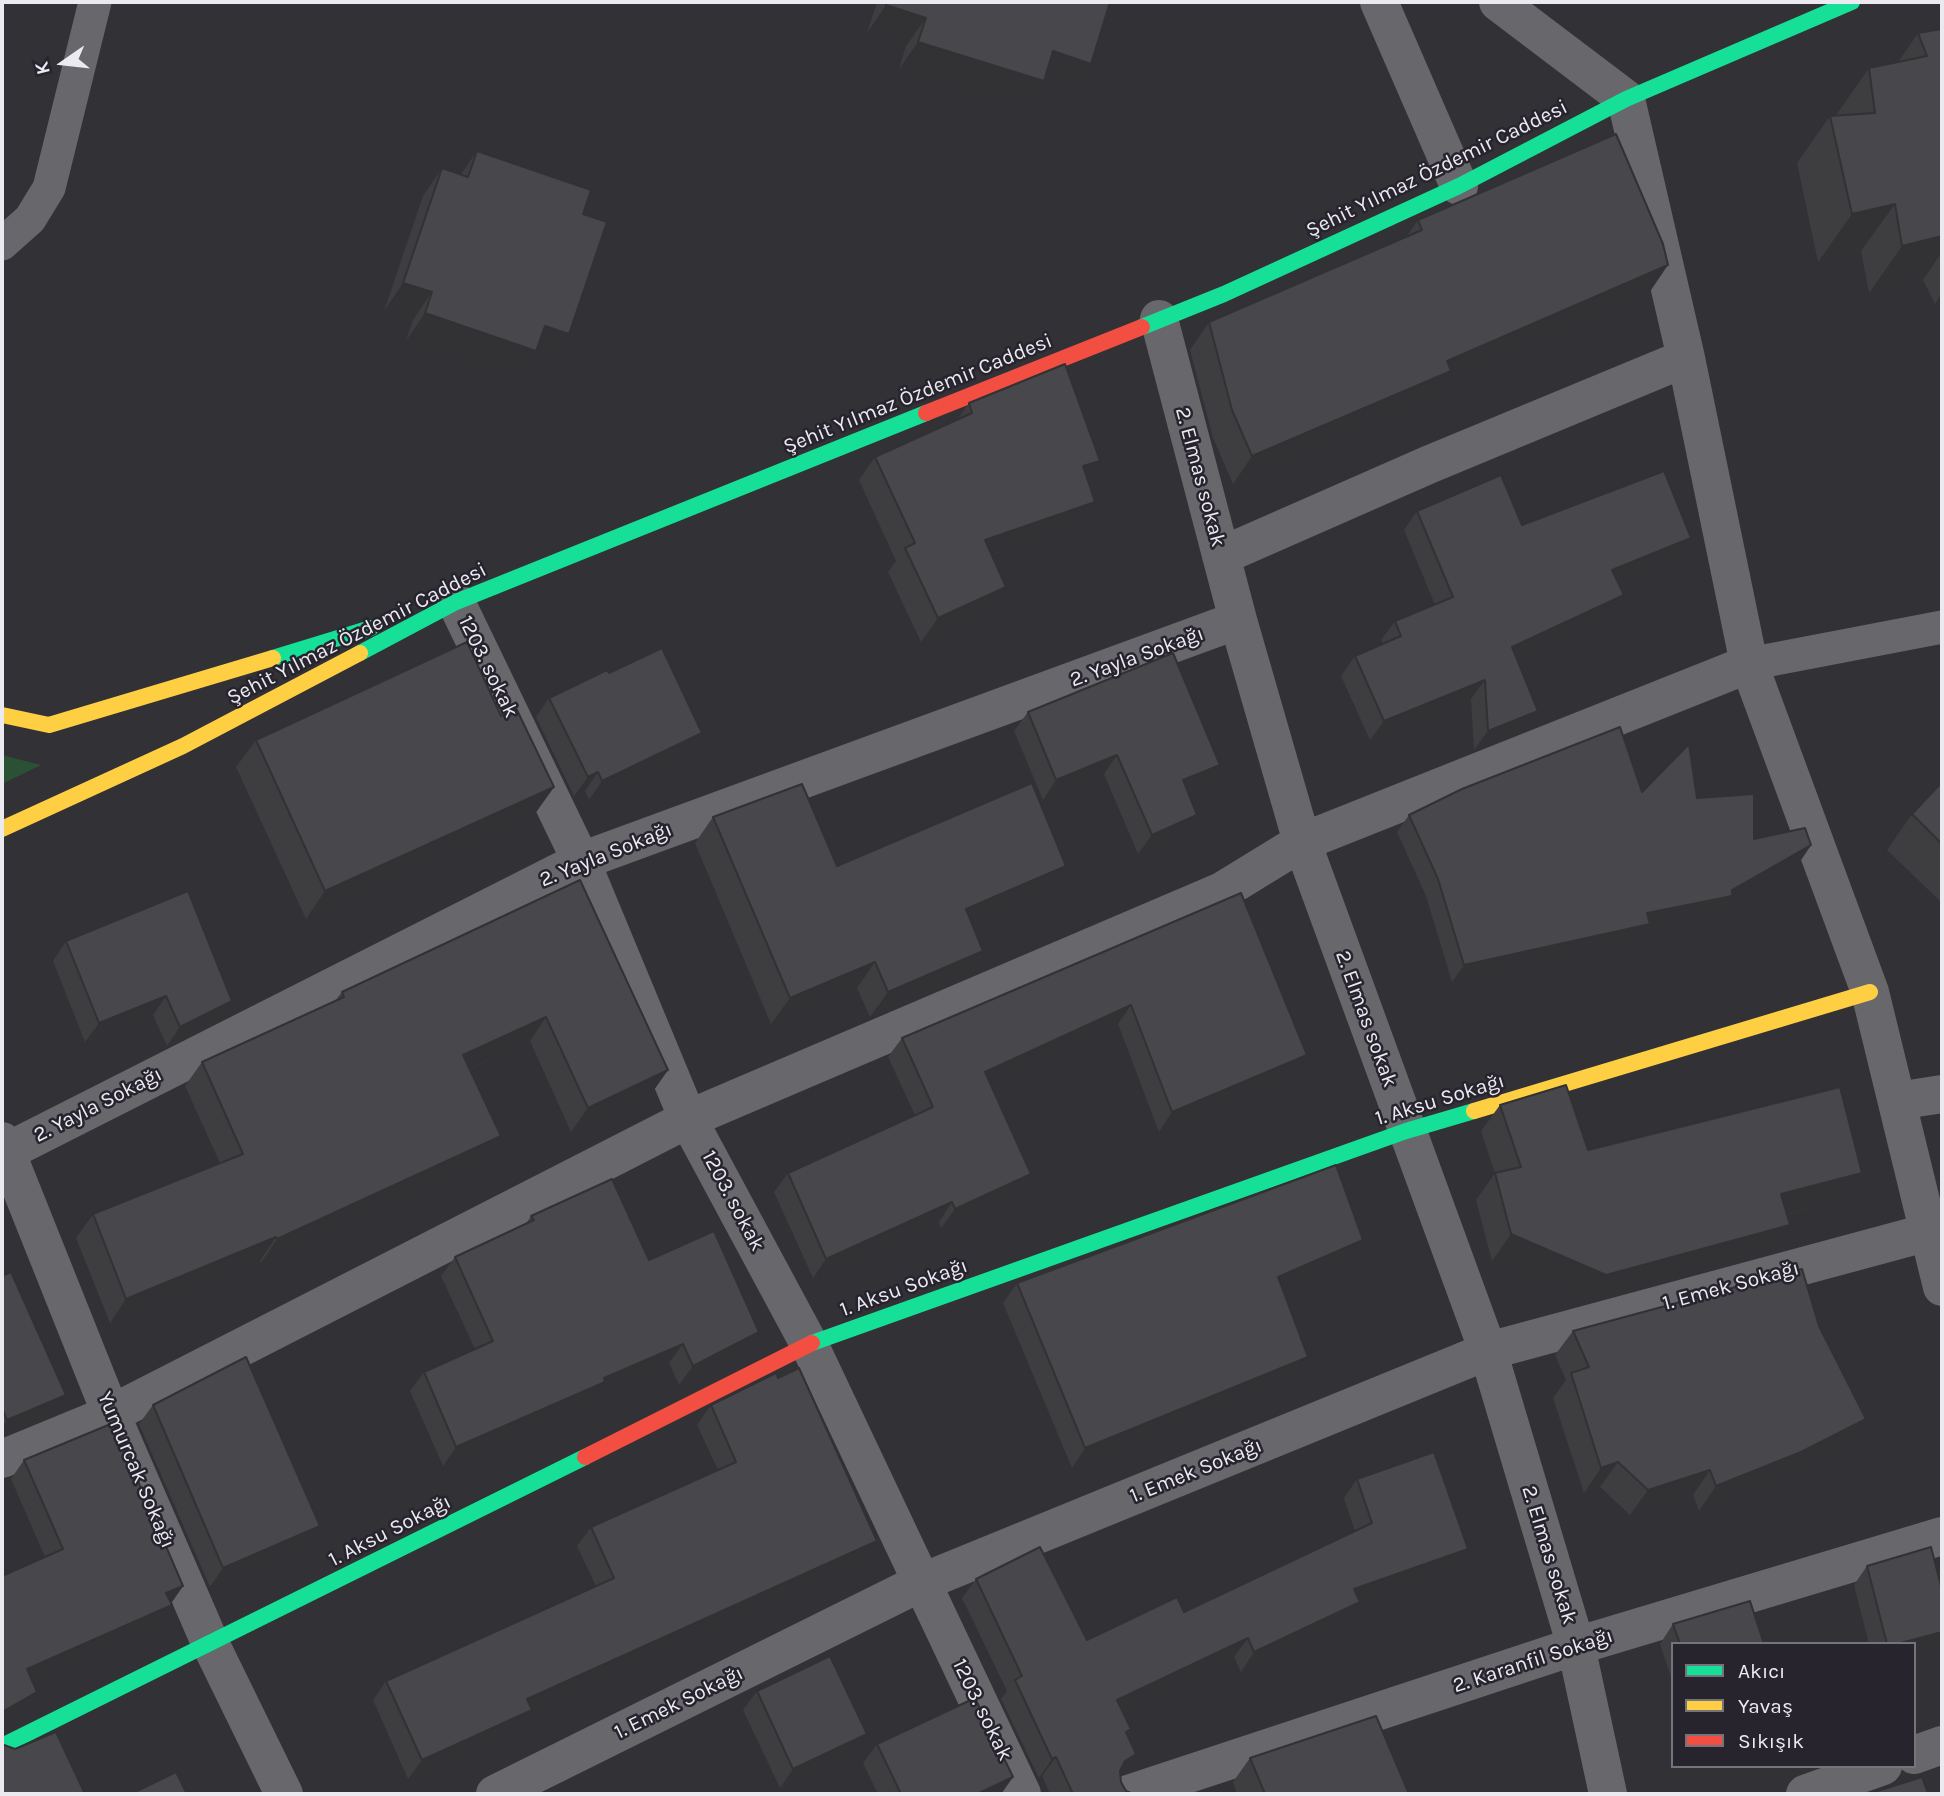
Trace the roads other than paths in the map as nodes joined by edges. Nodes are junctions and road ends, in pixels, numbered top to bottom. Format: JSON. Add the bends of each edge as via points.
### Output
{"nodes":[{"id":1,"x":95,"y":2,"type":"edge"},
{"id":2,"x":1379,"y":2,"type":"edge"},
{"id":3,"x":1498,"y":2,"type":"edge"},
{"id":4,"x":1852,"y":2,"type":"edge"},
{"id":5,"x":1626,"y":99,"type":"junction"},
{"id":6,"x":1459,"y":186,"type":"junction"},
{"id":7,"x":2,"y":244,"type":"edge"},
{"id":8,"x":1159,"y":319,"type":"junction"},
{"id":9,"x":1686,"y":358,"type":"junction"},
{"id":10,"x":1221,"y":556,"type":"junction"},
{"id":11,"x":456,"y":602,"type":"junction"},
{"id":12,"x":1238,"y":620,"type":"junction"},
{"id":13,"x":1942,"y":627,"type":"edge"},
{"id":14,"x":1749,"y":664,"type":"junction"},
{"id":15,"x":2,"y":715,"type":"edge"},
{"id":16,"x":2,"y":829,"type":"edge"},
{"id":17,"x":1302,"y":842,"type":"junction"},
{"id":18,"x":581,"y":861,"type":"junction"},
{"id":19,"x":1870,"y":992,"type":"junction"},
{"id":20,"x":1942,"y":1094,"type":"edge"},
{"id":21,"x":1897,"y":1101,"type":"junction"},
{"id":22,"x":688,"y":1119,"type":"junction"},
{"id":23,"x":1406,"y":1131,"type":"junction"},
{"id":24,"x":4,"y":1148,"type":"edge"},
{"id":25,"x":1929,"y":1232,"type":"junction"},
{"id":26,"x":1942,"y":1287,"type":"edge"},
{"id":27,"x":809,"y":1344,"type":"junction"},
{"id":28,"x":1488,"y":1351,"type":"junction"},
{"id":29,"x":111,"y":1414,"type":"junction"},
{"id":30,"x":2,"y":1459,"type":"edge"},
{"id":31,"x":1942,"y":1536,"type":"edge"},
{"id":32,"x":920,"y":1583,"type":"junction"},
{"id":33,"x":211,"y":1645,"type":"junction"},
{"id":34,"x":1576,"y":1646,"type":"junction"},
{"id":35,"x":1942,"y":1745,"type":"edge"},
{"id":36,"x":2,"y":1746,"type":"edge"},
{"id":37,"x":1916,"y":1754,"type":"edge"},
{"id":38,"x":1877,"y":1768,"type":"edge"},
{"id":39,"x":284,"y":1794,"type":"edge"},
{"id":40,"x":495,"y":1794,"type":"edge"},
{"id":41,"x":1022,"y":1794,"type":"edge"},
{"id":42,"x":1128,"y":1794,"type":"edge"},
{"id":43,"x":1608,"y":1794,"type":"edge"},
{"id":44,"x":1805,"y":1794,"type":"edge"}],
"edges":[{"from":1,"to":7,"type":"lane","via":[[49,187],[30,219]]},
{"from":2,"to":6,"type":"street"},
{"from":3,"to":5,"type":"street"},
{"from":4,"to":5,"type":"street","name":"Şehit Yılmaz Özdemir Caddesi"},
{"from":5,"to":6,"type":"street","name":"Şehit Yılmaz Özdemir Caddesi"},
{"from":5,"to":9,"type":"street"},
{"from":6,"to":8,"type":"street","name":"Şehit Yılmaz Özdemir Caddesi"},
{"from":8,"to":10,"type":"street","name":"2. Elmas sokak"},
{"from":8,"to":11,"type":"street","name":"Şehit Yılmaz Özdemir Caddesi"},
{"from":9,"to":10,"type":"street"},
{"from":9,"to":14,"type":"street"},
{"from":10,"to":12,"type":"street","name":"2. Elmas sokak"},
{"from":11,"to":15,"type":"street","via":[[49,725]]},
{"from":11,"to":16,"type":"street","name":"Şehit Yılmaz Özdemir Caddesi","via":[[183,746]]},
{"from":11,"to":18,"type":"street","name":"1203. sokak"},
{"from":12,"to":17,"type":"street","name":"2. Elmas sokak"},
{"from":12,"to":18,"type":"street","name":"2. Yayla Sokağı"},
{"from":13,"to":14,"type":"lane"},
{"from":14,"to":17,"type":"street"},
{"from":14,"to":19,"type":"street"},
{"from":17,"to":22,"type":"street","via":[[1222,891]]},
{"from":17,"to":23,"type":"street","name":"2. Elmas sokak"},
{"from":18,"to":22,"type":"street","name":"1203. sokak"},
{"from":18,"to":24,"type":"street","name":"2. Yayla Sokağı"},
{"from":19,"to":21,"type":"street"},
{"from":19,"to":23,"type":"street","name":"1. Aksu Sokağı"},
{"from":20,"to":21,"type":"street"},
{"from":21,"to":25,"type":"street"},
{"from":22,"to":27,"type":"street","name":"1203. sokak"},
{"from":22,"to":29,"type":"street"},
{"from":23,"to":27,"type":"street","name":"1. Aksu Sokağı"},
{"from":23,"to":28,"type":"street","name":"2. Elmas sokak"},
{"from":24,"to":29,"type":"street","name":"Yumurcak Sokağı"},
{"from":25,"to":26,"type":"street"},
{"from":25,"to":28,"type":"street","name":"1. Emek Sokağı"},
{"from":27,"to":32,"type":"street","name":"1203. sokak"},
{"from":27,"to":33,"type":"street","name":"1. Aksu Sokağı"},
{"from":28,"to":32,"type":"street","name":"1. Emek Sokağı"},
{"from":28,"to":34,"type":"street","name":"2. Elmas sokak"},
{"from":29,"to":30,"type":"street"},
{"from":29,"to":33,"type":"street","name":"Yumurcak Sokağı"},
{"from":31,"to":34,"type":"street","name":"2. Karanfil Sokağı"},
{"from":32,"to":40,"type":"street","name":"1. Emek Sokağı"},
{"from":32,"to":41,"type":"street","name":"1203. sokak"},
{"from":33,"to":36,"type":"street","name":"1. Aksu Sokağı"},
{"from":33,"to":39,"type":"street","name":"Yumurcak Sokağı"},
{"from":34,"to":42,"type":"street","name":"2. Karanfil Sokağı"},
{"from":34,"to":43,"type":"street","name":"2. Elmas sokak"},
{"from":35,"to":37,"type":"street"},
{"from":38,"to":44,"type":"street"}]}
